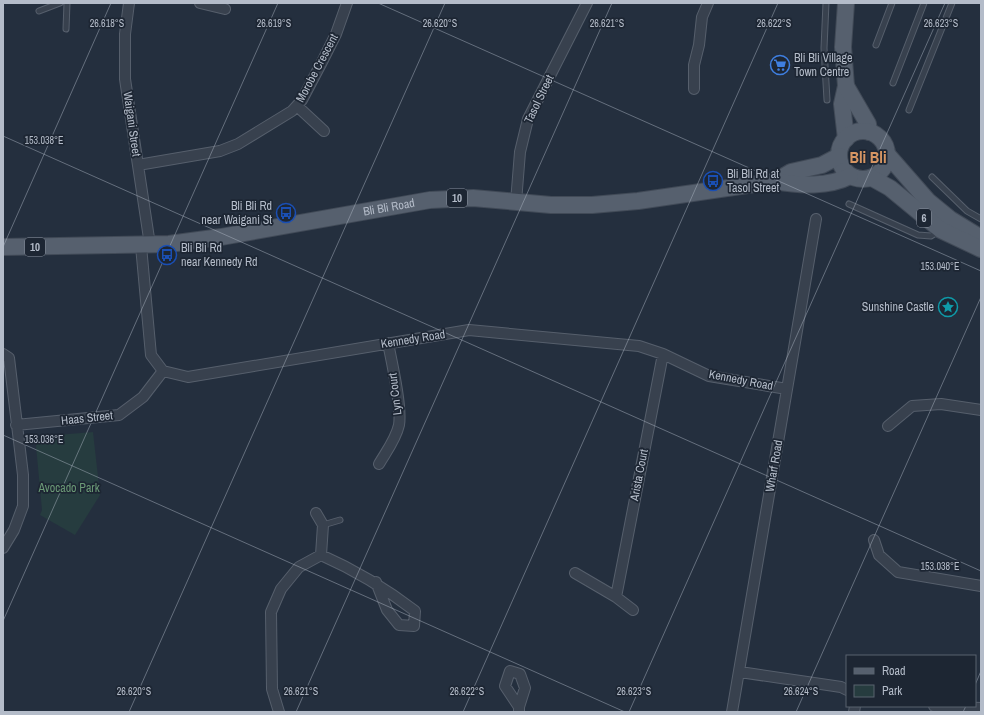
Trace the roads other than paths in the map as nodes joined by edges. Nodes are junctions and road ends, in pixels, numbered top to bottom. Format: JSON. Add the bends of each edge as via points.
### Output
{"nodes":[{"id":1,"x":60,"y":3,"type":"edge"},
{"id":2,"x":67,"y":3,"type":"edge"},
{"id":3,"x":129,"y":3,"type":"edge"},
{"id":4,"x":200,"y":3,"type":"edge"},
{"id":5,"x":347,"y":3,"type":"edge"},
{"id":6,"x":587,"y":3,"type":"edge"},
{"id":7,"x":708,"y":3,"type":"edge"},
{"id":8,"x":826,"y":3,"type":"edge"},
{"id":9,"x":846,"y":3,"type":"edge"},
{"id":10,"x":892,"y":3,"type":"edge"},
{"id":11,"x":924,"y":3,"type":"edge"},
{"id":12,"x":952,"y":3,"type":"edge"},
{"id":13,"x":225,"y":9,"type":"dead end"},
{"id":14,"x":39,"y":11,"type":"dead end"},
{"id":15,"x":66,"y":29,"type":"dead end"},
{"id":16,"x":876,"y":45,"type":"dead end"},
{"id":17,"x":893,"y":83,"type":"dead end"},
{"id":18,"x":846,"y":86,"type":"junction"},
{"id":19,"x":694,"y":89,"type":"dead end"},
{"id":20,"x":827,"y":100,"type":"dead end"},
{"id":21,"x":297,"y":106,"type":"junction"},
{"id":22,"x":909,"y":110,"type":"dead end"},
{"id":23,"x":324,"y":131,"type":"dead end"},
{"id":24,"x":869,"y":132,"type":"junction"},
{"id":25,"x":846,"y":139,"type":"junction"},
{"id":26,"x":886,"y":153,"type":"junction"},
{"id":27,"x":839,"y":156,"type":"junction"},
{"id":28,"x":138,"y":165,"type":"junction"},
{"id":29,"x":850,"y":176,"type":"junction"},
{"id":30,"x":932,"y":177,"type":"dead end"},
{"id":31,"x":872,"y":178,"type":"junction"},
{"id":32,"x":776,"y":181,"type":"junction"},
{"id":33,"x":516,"y":202,"type":"junction"},
{"id":34,"x":849,"y":204,"type":"dead end"},
{"id":35,"x":816,"y":219,"type":"dead end"},
{"id":36,"x":981,"y":219,"type":"edge"},
{"id":37,"x":945,"y":224,"type":"junction"},
{"id":38,"x":981,"y":238,"type":"edge"},
{"id":39,"x":146,"y":246,"type":"junction"},
{"id":40,"x":3,"y":247,"type":"edge"},
{"id":41,"x":981,"y":249,"type":"edge"},
{"id":42,"x":388,"y":343,"type":"junction"},
{"id":43,"x":3,"y":354,"type":"edge"},
{"id":44,"x":663,"y":354,"type":"junction"},
{"id":45,"x":163,"y":372,"type":"junction"},
{"id":46,"x":787,"y":389,"type":"junction"},
{"id":47,"x":981,"y":410,"type":"edge"},
{"id":48,"x":16,"y":425,"type":"junction"},
{"id":49,"x":888,"y":426,"type":"dead end"},
{"id":50,"x":379,"y":464,"type":"dead end"},
{"id":51,"x":316,"y":513,"type":"dead end"},
{"id":52,"x":340,"y":520,"type":"dead end"},
{"id":53,"x":323,"y":526,"type":"junction"},
{"id":54,"x":874,"y":540,"type":"dead end"},
{"id":55,"x":3,"y":548,"type":"edge"},
{"id":56,"x":321,"y":555,"type":"junction"},
{"id":57,"x":575,"y":573,"type":"dead end"},
{"id":58,"x":376,"y":582,"type":"junction"},
{"id":59,"x":981,"y":586,"type":"edge"},
{"id":60,"x":616,"y":597,"type":"junction"},
{"id":61,"x":634,"y":610,"type":"dead end"},
{"id":62,"x":740,"y":672,"type":"junction"},
{"id":63,"x":846,"y":689,"type":"edge"},
{"id":64,"x":958,"y":707,"type":"edge"},
{"id":65,"x":981,"y":708,"type":"edge"},
{"id":66,"x":279,"y":712,"type":"edge"},
{"id":67,"x":732,"y":712,"type":"edge"}],
"edges":[{"from":1,"to":14,"type":"lane"},
{"from":2,"to":15,"type":"lane"},
{"from":3,"to":28,"type":"street","name":"Waigani Street","via":[[125,34],[125,79]]},
{"from":4,"to":13,"type":"street"},
{"from":5,"to":21,"type":"street","name":"Morobe Crescent","via":[[336,34],[306,94]]},
{"from":6,"to":33,"type":"street","name":"Tasol Street","via":[[528,119],[520,152]]},
{"from":7,"to":19,"type":"street","via":[[702,17],[700,45],[694,65]]},
{"from":8,"to":20,"type":"lane","via":[[824,48]]},
{"from":9,"to":18,"type":"main road","number":"6","via":[[843,48]]},
{"from":10,"to":16,"type":"lane"},
{"from":11,"to":17,"type":"lane"},
{"from":12,"to":22,"type":"lane"},
{"from":18,"to":24,"type":"main road","number":"6","via":[[868,124]]},
{"from":18,"to":25,"type":"main road","number":"6","via":[[842,104]]},
{"from":21,"to":23,"type":"street"},
{"from":21,"to":28,"type":"street","name":"Morobe Crescent","via":[[286,116],[220,152]]},
{"from":24,"to":25,"type":"main road","via":[[857,132]]},
{"from":24,"to":26,"type":"main road","number":"6","via":[[881,140]]},
{"from":25,"to":27,"type":"main road","number":"6"},
{"from":26,"to":31,"type":"main road","via":[[883,167]]},
{"from":26,"to":37,"type":"main road","number":"6","via":[[928,200]]},
{"from":27,"to":29,"type":"main road","via":[[844,171]]},
{"from":27,"to":32,"type":"main road","name":"Bli Bli Road","number":"10","via":[[822,165],[791,172]]},
{"from":28,"to":39,"type":"street","name":"Waigani Street"},
{"from":29,"to":31,"type":"main road","number":"6","via":[[857,179]]},
{"from":29,"to":32,"type":"main road","name":"Bli Bli Road","number":"10","via":[[839,182],[792,184]]},
{"from":30,"to":36,"type":"lane","via":[[967,211]]},
{"from":31,"to":37,"type":"main road","number":"6"},
{"from":32,"to":33,"type":"main road","name":"Bli Bli Road","number":"10","via":[[611,204],[573,206]]},
{"from":33,"to":39,"type":"main road","name":"Bli Bli Road","number":"10","via":[[473,198],[430,200],[221,238]]},
{"from":34,"to":37,"type":"lane","via":[[918,235],[931,236]]},
{"from":35,"to":46,"type":"street","name":"Wharf Road"},
{"from":37,"to":38,"type":"main road","number":"6"},
{"from":37,"to":41,"type":"main road","number":"6"},
{"from":39,"to":40,"type":"main road","name":"Bli Bli Road","number":"10"},
{"from":39,"to":45,"type":"street","via":[[151,355]]},
{"from":42,"to":44,"type":"street","name":"Kennedy Road","via":[[469,330],[639,346]]},
{"from":42,"to":45,"type":"street","name":"Kennedy Road","via":[[188,377]]},
{"from":42,"to":50,"type":"street","name":"Lyn Court","via":[[397,393],[399,425],[391,445]]},
{"from":43,"to":48,"type":"street","via":[[9,358]]},
{"from":44,"to":46,"type":"street","name":"Kennedy Road","via":[[709,376]]},
{"from":44,"to":60,"type":"street","name":"Arista Court"},
{"from":45,"to":48,"type":"street","name":"Haas Street","via":[[143,397],[119,415]]},
{"from":46,"to":62,"type":"street","name":"Wharf Road"},
{"from":47,"to":49,"type":"street","via":[[941,404],[912,406]]},
{"from":48,"to":55,"type":"street","via":[[23,475],[23,506],[14,530]]},
{"from":51,"to":53,"type":"street"},
{"from":52,"to":53,"type":"lane"},
{"from":53,"to":56,"type":"street"},
{"from":54,"to":59,"type":"street","via":[[879,555],[898,572]]},
{"from":56,"to":58,"type":"street"},
{"from":56,"to":66,"type":"street","via":[[299,567],[281,589],[271,612],[272,690]]},
{"from":57,"to":60,"type":"street"},
{"from":58,"to":58,"type":"street","via":[[415,611],[414,626],[400,624],[387,610]]},
{"from":60,"to":61,"type":"street"},
{"from":62,"to":63,"type":"street"},
{"from":62,"to":67,"type":"street","name":"Wharf Road"},
{"from":64,"to":65,"type":"street"}]}
